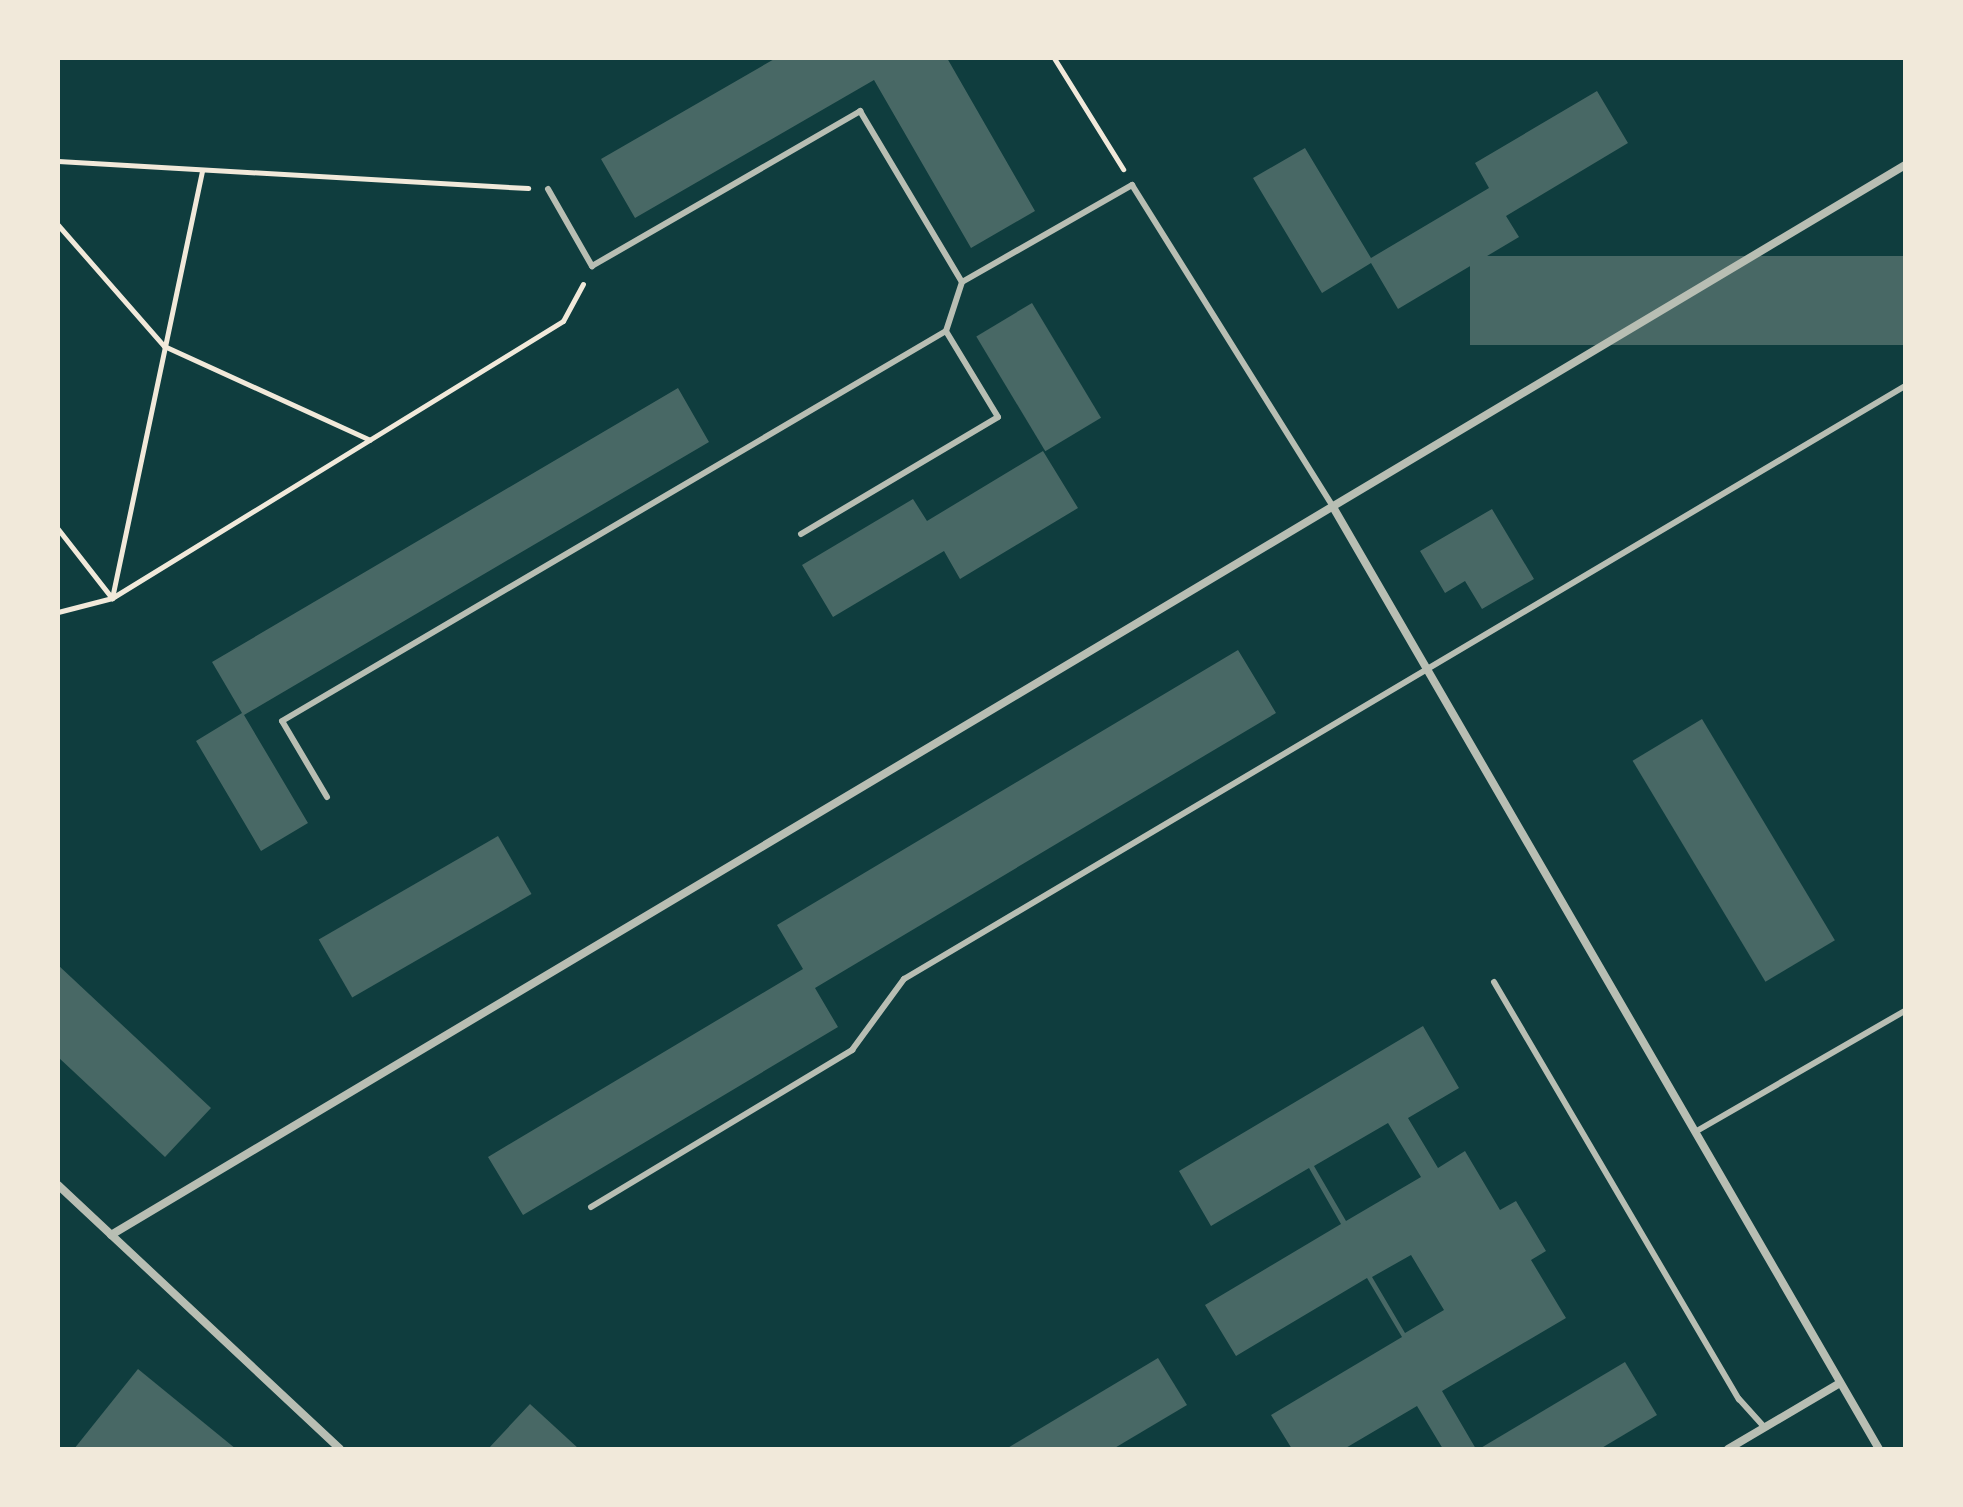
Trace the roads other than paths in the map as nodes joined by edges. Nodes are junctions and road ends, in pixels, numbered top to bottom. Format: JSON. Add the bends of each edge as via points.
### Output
{"nodes":[{"id":1,"x":1905,"y":165,"type":"edge"},
{"id":2,"x":548,"y":189,"type":"road end"},
{"id":3,"x":962,"y":282,"type":"junction"},
{"id":4,"x":946,"y":331,"type":"junction"},
{"id":5,"x":1905,"y":386,"type":"edge"},
{"id":6,"x":1333,"y":507,"type":"junction"},
{"id":7,"x":801,"y":534,"type":"dead end"},
{"id":8,"x":1426,"y":669,"type":"junction"},
{"id":9,"x":327,"y":797,"type":"dead end"},
{"id":10,"x":1494,"y":982,"type":"dead end"},
{"id":11,"x":1905,"y":1011,"type":"edge"},
{"id":12,"x":1695,"y":1132,"type":"junction"},
{"id":13,"x":58,"y":1185,"type":"edge"},
{"id":14,"x":591,"y":1207,"type":"dead end"},
{"id":15,"x":111,"y":1235,"type":"junction"},
{"id":16,"x":1840,"y":1383,"type":"junction"},
{"id":17,"x":1764,"y":1427,"type":"junction"},
{"id":18,"x":340,"y":1449,"type":"edge"},
{"id":19,"x":1728,"y":1449,"type":"edge"},
{"id":20,"x":1879,"y":1449,"type":"edge"}],
"edges":[{"from":1,"to":6,"type":"street"},
{"from":2,"to":3,"type":"lane","via":[[592,266],[860,111]]},
{"from":3,"to":4,"type":"lane"},
{"from":3,"to":6,"type":"lane","via":[[1132,185]]},
{"from":4,"to":7,"type":"lane","via":[[998,417]]},
{"from":4,"to":9,"type":"lane","via":[[282,721]]},
{"from":5,"to":8,"type":"lane"},
{"from":6,"to":8,"type":"street"},
{"from":6,"to":15,"type":"street"},
{"from":8,"to":12,"type":"street"},
{"from":8,"to":14,"type":"lane","via":[[904,979],[852,1050]]},
{"from":10,"to":17,"type":"lane","via":[[1739,1399]]},
{"from":11,"to":12,"type":"lane"},
{"from":12,"to":16,"type":"street"},
{"from":13,"to":15,"type":"street"},
{"from":15,"to":18,"type":"street"},
{"from":16,"to":17,"type":"street"},
{"from":16,"to":20,"type":"street"},
{"from":17,"to":19,"type":"street"}]}
